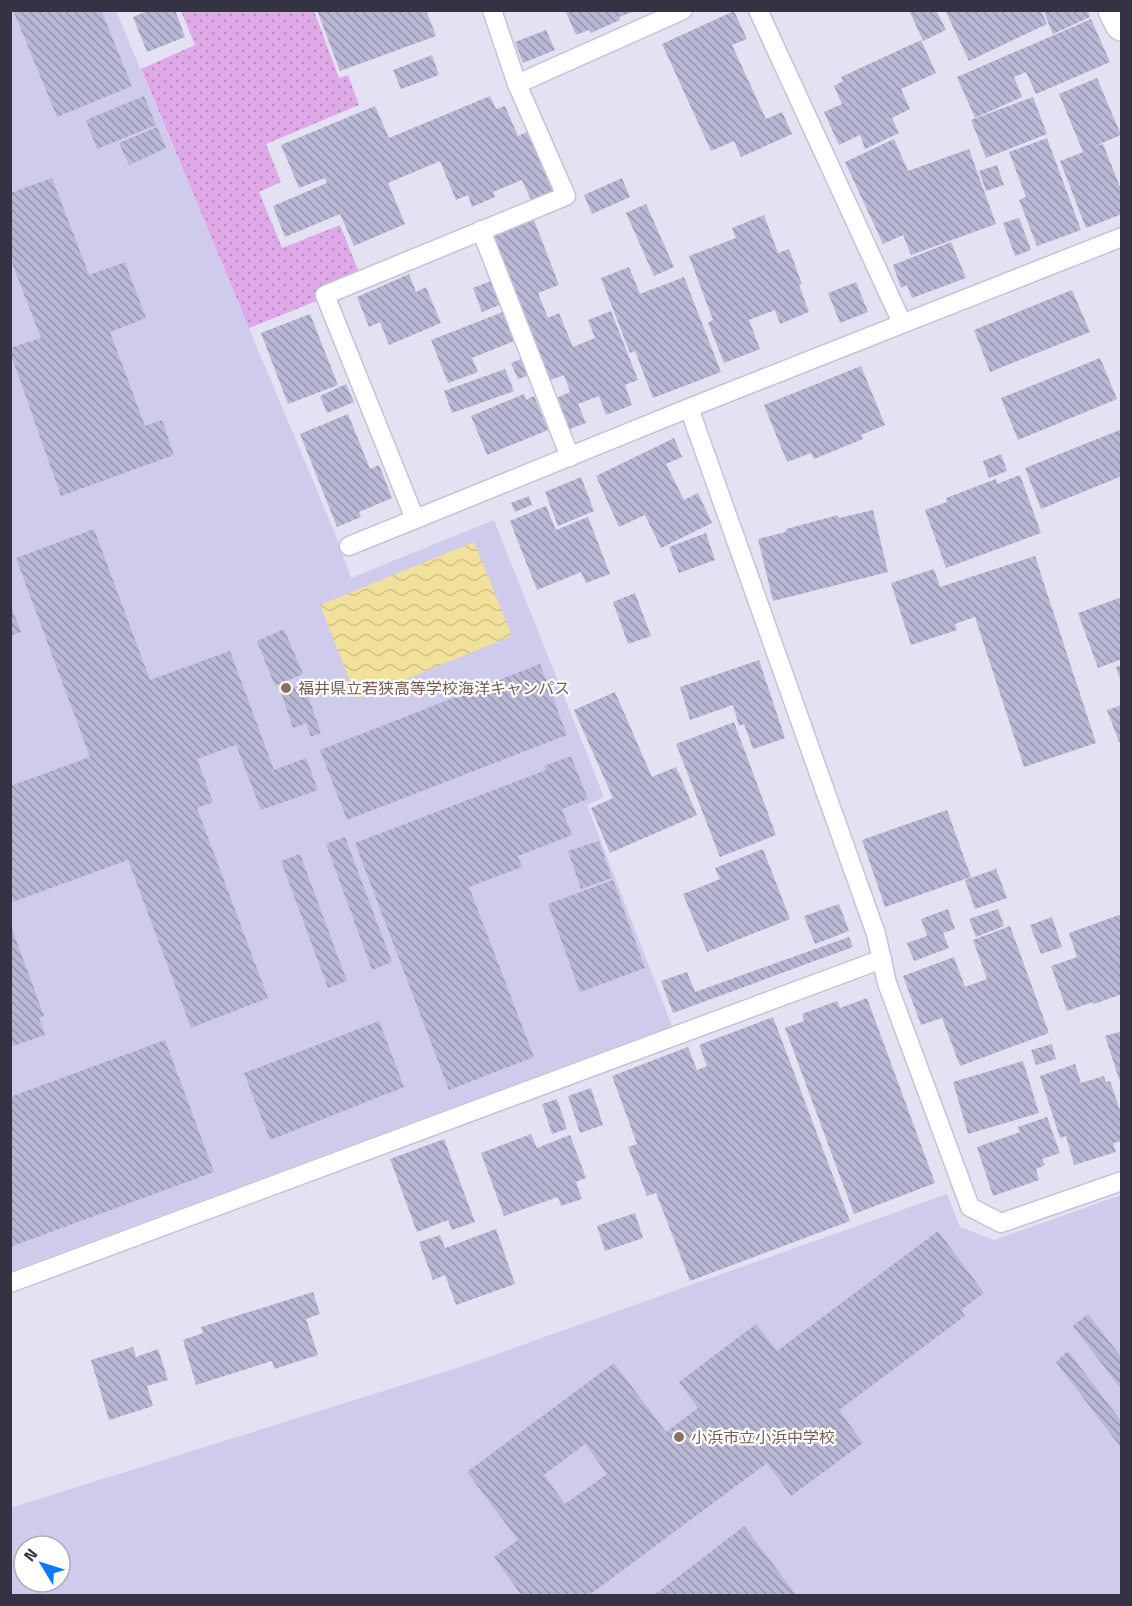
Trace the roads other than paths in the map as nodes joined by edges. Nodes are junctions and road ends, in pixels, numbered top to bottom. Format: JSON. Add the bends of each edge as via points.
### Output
{"nodes":[{"id":1,"x":492,"y":10,"type":"edge"},
{"id":2,"x":758,"y":10,"type":"edge"},
{"id":3,"x":1115,"y":10,"type":"edge"},
{"id":4,"x":678,"y":11,"type":"edge"},
{"id":5,"x":1122,"y":24,"type":"edge"},
{"id":6,"x":517,"y":84,"type":"junction"},
{"id":7,"x":481,"y":230,"type":"junction"},
{"id":8,"x":1122,"y":237,"type":"edge"},
{"id":9,"x":902,"y":323,"type":"junction"},
{"id":10,"x":689,"y":408,"type":"junction"},
{"id":11,"x":570,"y":456,"type":"junction"},
{"id":12,"x":415,"y":519,"type":"junction"},
{"id":13,"x":349,"y":546,"type":"dead end"},
{"id":14,"x":882,"y":959,"type":"junction"},
{"id":15,"x":1122,"y":1181,"type":"edge"},
{"id":16,"x":10,"y":1283,"type":"edge"}],
"edges":[{"from":1,"to":6,"type":"lane"},
{"from":2,"to":9,"type":"lane"},
{"from":3,"to":5,"type":"street"},
{"from":4,"to":6,"type":"lane"},
{"from":6,"to":7,"type":"lane","via":[[566,196]]},
{"from":7,"to":11,"type":"lane"},
{"from":7,"to":12,"type":"lane","via":[[325,294]]},
{"from":8,"to":9,"type":"lane"},
{"from":9,"to":10,"type":"lane"},
{"from":10,"to":11,"type":"lane"},
{"from":10,"to":14,"type":"lane"},
{"from":11,"to":12,"type":"lane"},
{"from":12,"to":13,"type":"lane"},
{"from":14,"to":15,"type":"lane","via":[[887,983],[970,1207],[1001,1223]]},
{"from":14,"to":16,"type":"lane"}]}
